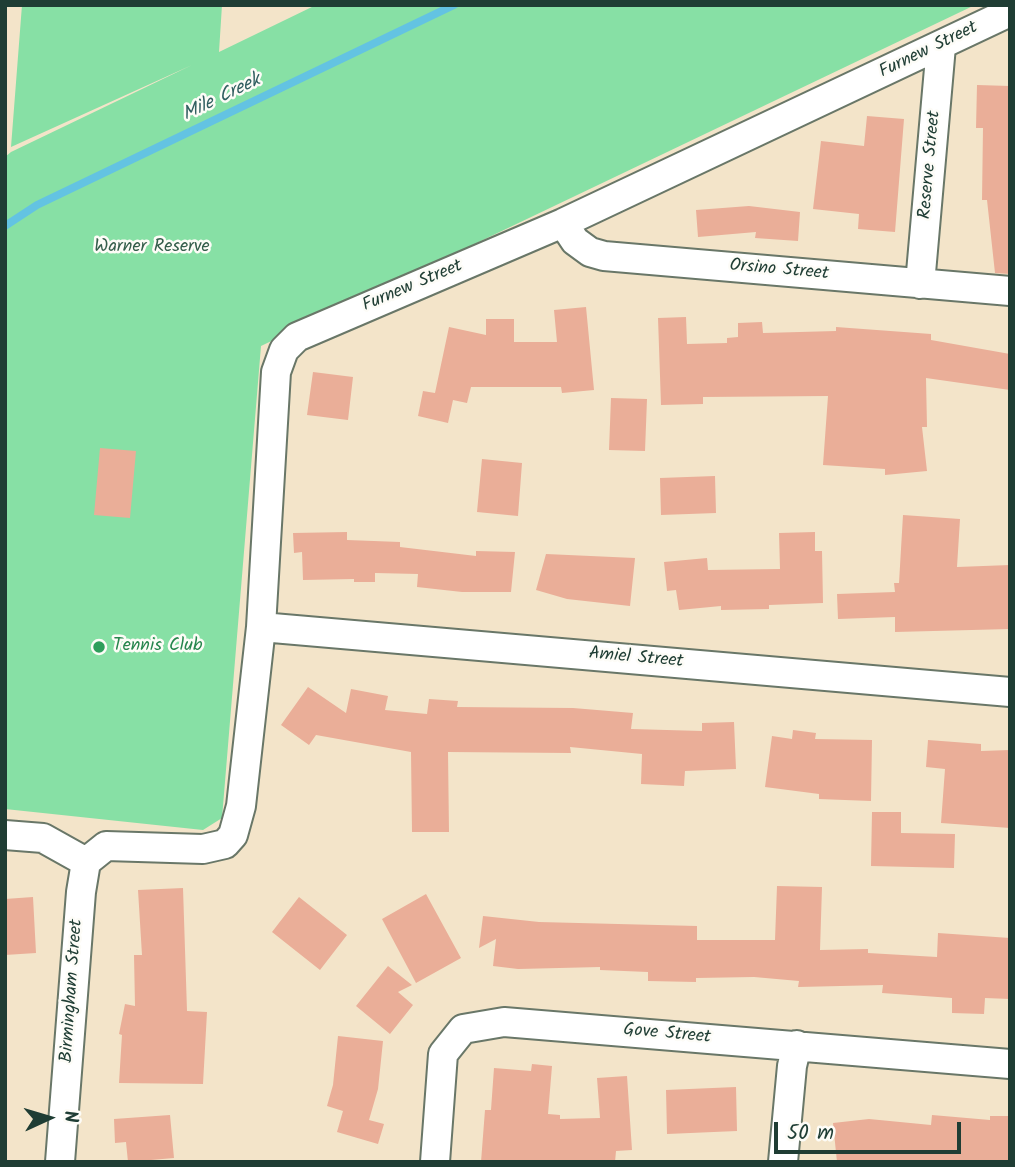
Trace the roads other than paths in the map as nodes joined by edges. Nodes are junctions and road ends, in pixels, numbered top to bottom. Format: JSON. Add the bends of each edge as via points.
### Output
{"nodes":[{"id":1,"x":1010,"y":12,"type":"edge"},
{"id":2,"x":941,"y":46,"type":"junction"},
{"id":3,"x":563,"y":223,"type":"junction"},
{"id":4,"x":920,"y":284,"type":"junction"},
{"id":5,"x":1010,"y":291,"type":"edge"},
{"id":6,"x":261,"y":627,"type":"junction"},
{"id":7,"x":1010,"y":692,"type":"edge"},
{"id":8,"x":5,"y":835,"type":"edge"},
{"id":9,"x":86,"y":862,"type":"junction"},
{"id":10,"x":797,"y":1045,"type":"junction"},
{"id":11,"x":1010,"y":1064,"type":"edge"},
{"id":12,"x":60,"y":1162,"type":"edge"},
{"id":13,"x":435,"y":1162,"type":"edge"},
{"id":14,"x":783,"y":1162,"type":"edge"}],
"edges":[{"from":1,"to":2,"type":"street","name":"Furnew Street"},
{"from":2,"to":3,"type":"street","name":"Furnew Street"},
{"from":2,"to":4,"type":"street","name":"Reserve Street"},
{"from":3,"to":4,"type":"street","name":"Orsino Street","via":[[575,241],[604,256]]},
{"from":3,"to":6,"type":"street","name":"Furnew Street","via":[[289,344],[276,372]]},
{"from":4,"to":5,"type":"street","name":"Orsino Street"},
{"from":6,"to":7,"type":"street","name":"Amiel Street"},
{"from":6,"to":9,"type":"street","name":"Furnew Street","via":[[239,824],[225,844],[215,848],[106,846]]},
{"from":8,"to":9,"type":"street","via":[[43,838]]},
{"from":9,"to":12,"type":"street","name":"Birmingham Street"},
{"from":10,"to":11,"type":"street","name":"Gove Street"},
{"from":10,"to":13,"type":"street","name":"Gove Street","via":[[504,1022],[463,1029],[443,1054]]},
{"from":10,"to":14,"type":"street"}]}
